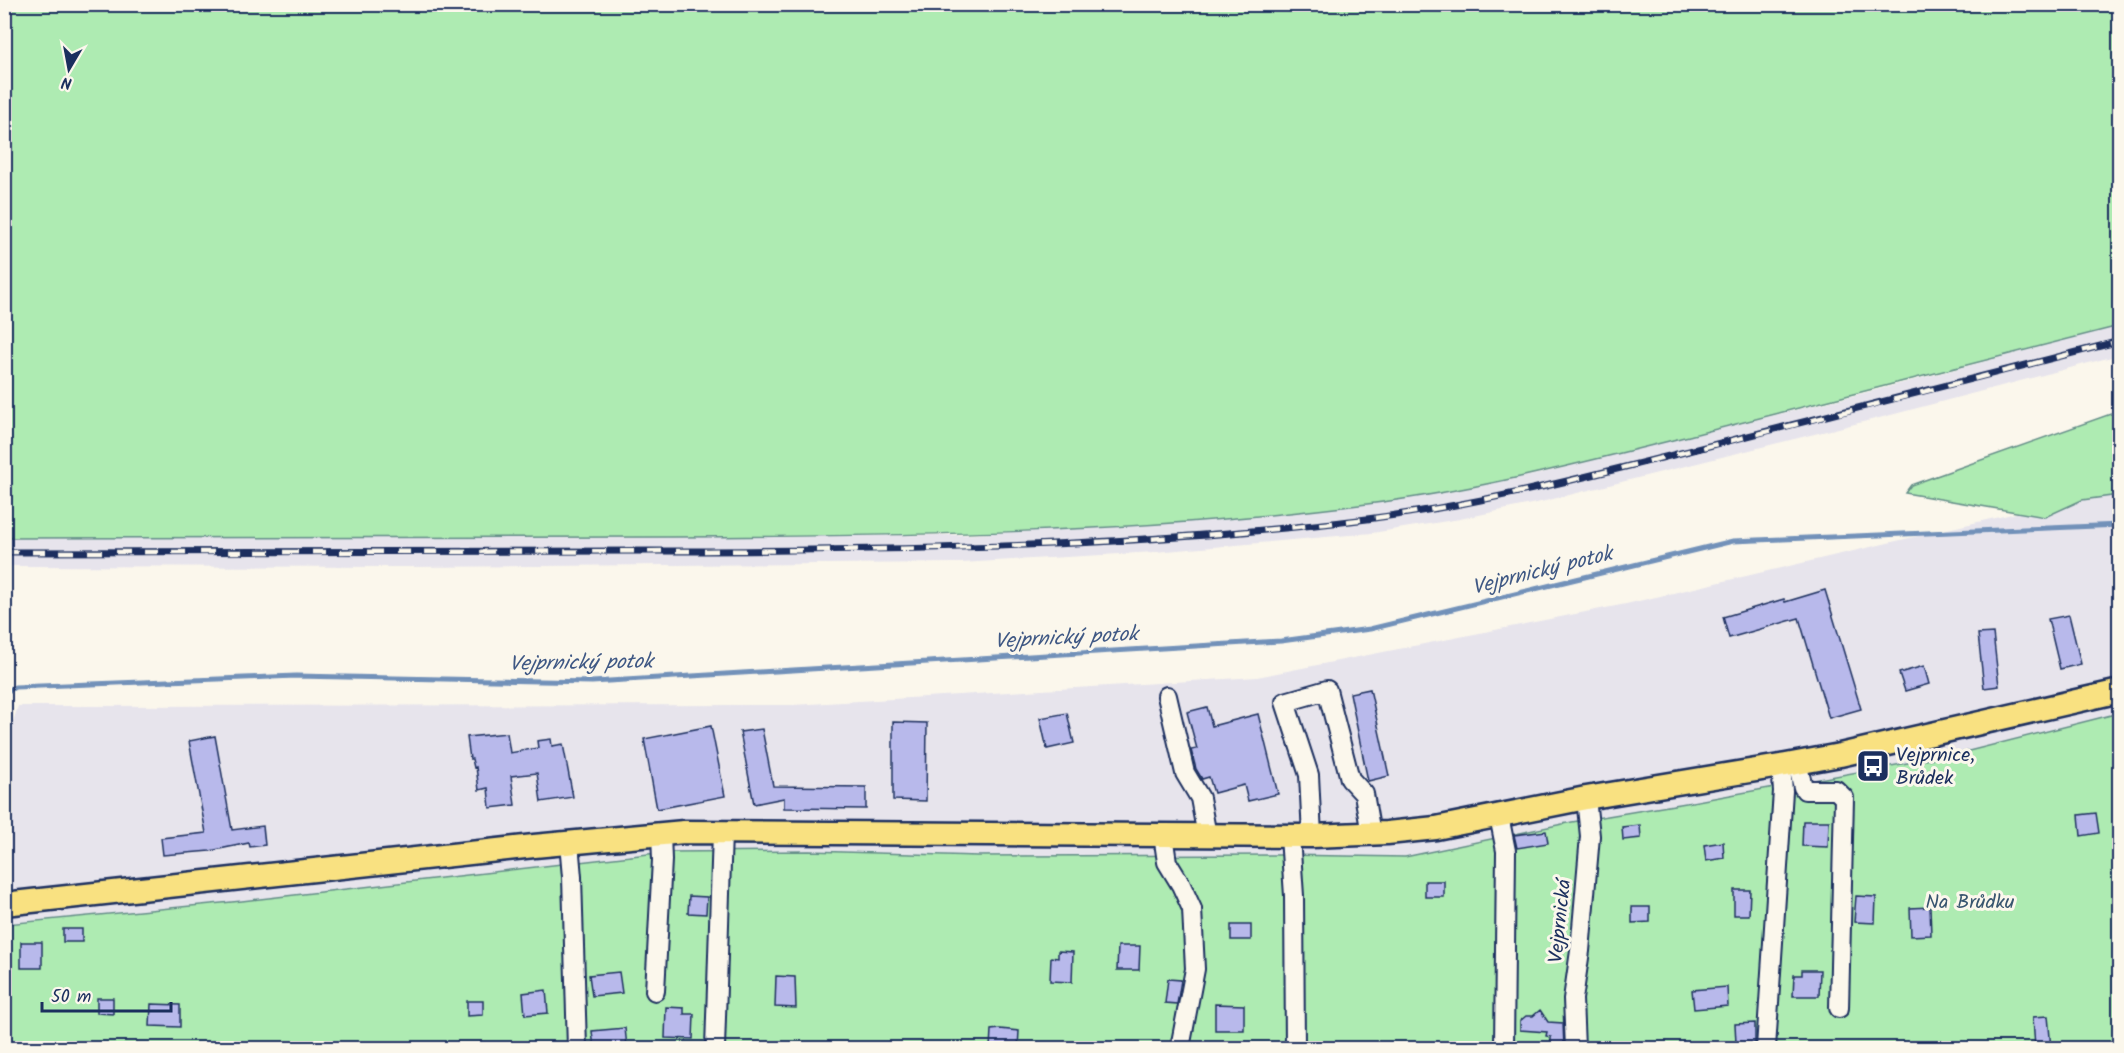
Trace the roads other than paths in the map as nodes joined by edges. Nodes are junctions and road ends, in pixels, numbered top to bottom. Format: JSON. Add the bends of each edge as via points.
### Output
{"nodes":[{"id":1,"x":2120,"y":691,"type":"edge"},
{"id":2,"x":1167,"y":696,"type":"dead end"},
{"id":3,"x":1789,"y":765,"type":"junction"},
{"id":4,"x":1586,"y":798,"type":"junction"},
{"id":5,"x":1499,"y":816,"type":"junction"},
{"id":6,"x":722,"y":832,"type":"junction"},
{"id":7,"x":661,"y":834,"type":"junction"},
{"id":8,"x":1371,"y":834,"type":"junction"},
{"id":9,"x":1163,"y":835,"type":"junction"},
{"id":10,"x":1207,"y":836,"type":"junction"},
{"id":11,"x":1301,"y":836,"type":"junction"},
{"id":12,"x":570,"y":843,"type":"junction"},
{"id":13,"x":4,"y":904,"type":"edge"},
{"id":14,"x":655,"y":991,"type":"dead end"},
{"id":15,"x":1839,"y":1008,"type":"dead end"},
{"id":16,"x":577,"y":1048,"type":"edge"},
{"id":17,"x":715,"y":1048,"type":"edge"},
{"id":18,"x":1180,"y":1048,"type":"edge"},
{"id":19,"x":1295,"y":1048,"type":"edge"},
{"id":20,"x":1504,"y":1048,"type":"edge"},
{"id":21,"x":1575,"y":1048,"type":"edge"},
{"id":22,"x":1766,"y":1048,"type":"edge"}],
"edges":[{"from":1,"to":3,"type":"main road"},
{"from":2,"to":10,"type":"street","via":[[1185,773],[1200,798]]},
{"from":3,"to":4,"type":"main road"},
{"from":3,"to":15,"type":"street","via":[[1805,790],[1836,790],[1844,798]]},
{"from":3,"to":22,"type":"street"},
{"from":4,"to":5,"type":"main road"},
{"from":4,"to":21,"type":"street","name":"Vejprnická","via":[[1590,836],[1573,999]]},
{"from":5,"to":8,"type":"main road","via":[[1436,828]]},
{"from":5,"to":20,"type":"street","via":[[1506,851]]},
{"from":6,"to":7,"type":"main road"},
{"from":6,"to":9,"type":"main road"},
{"from":6,"to":17,"type":"street"},
{"from":7,"to":12,"type":"main road"},
{"from":7,"to":14,"type":"street"},
{"from":8,"to":11,"type":"main road"},
{"from":8,"to":11,"type":"street","via":[[1364,794],[1350,778],[1327,690],[1285,702],[1309,775]]},
{"from":9,"to":10,"type":"main road"},
{"from":9,"to":18,"type":"street","via":[[1167,862],[1192,909],[1195,969]]},
{"from":10,"to":11,"type":"main road"},
{"from":11,"to":19,"type":"street","via":[[1295,920]]},
{"from":12,"to":13,"type":"main road"},
{"from":12,"to":16,"type":"street"}]}
